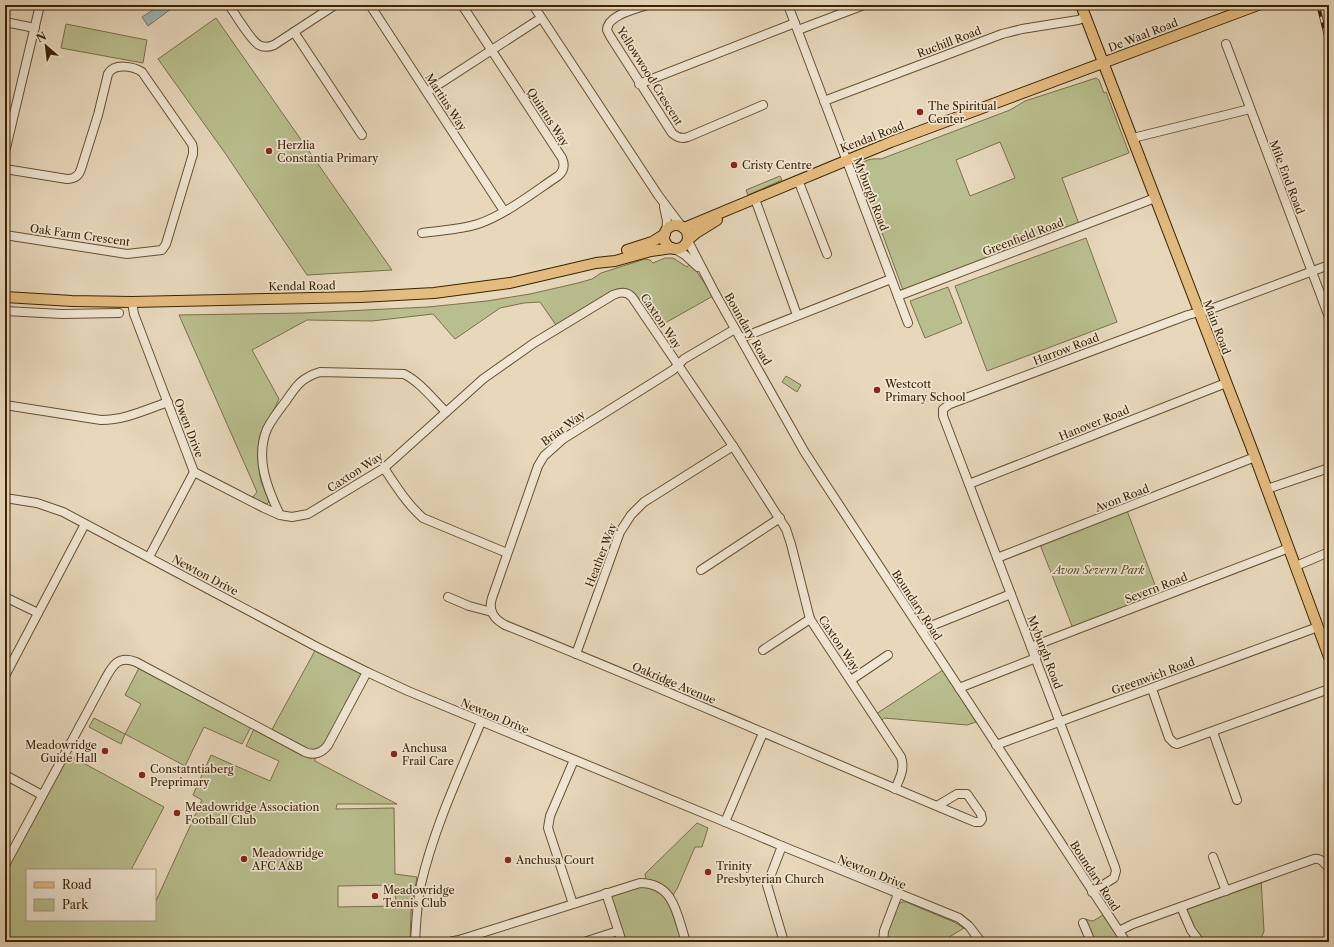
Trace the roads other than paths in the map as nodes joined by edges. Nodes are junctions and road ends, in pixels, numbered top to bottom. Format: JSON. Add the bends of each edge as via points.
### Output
{"nodes":[{"id":1,"x":40,"y":5,"type":"edge"},
{"id":2,"x":229,"y":5,"type":"edge"},
{"id":3,"x":335,"y":5,"type":"edge"},
{"id":4,"x":370,"y":5,"type":"edge"},
{"id":5,"x":462,"y":5,"type":"edge"},
{"id":6,"x":533,"y":5,"type":"edge"},
{"id":7,"x":647,"y":5,"type":"edge"},
{"id":8,"x":788,"y":5,"type":"edge"},
{"id":9,"x":864,"y":5,"type":"edge"},
{"id":10,"x":1081,"y":5,"type":"edge"},
{"id":11,"x":1258,"y":5,"type":"edge"},
{"id":12,"x":1086,"y":17,"type":"junction"},
{"id":13,"x":541,"y":18,"type":"junction"},
{"id":14,"x":5,"y":22,"type":"edge"},
{"id":15,"x":796,"y":27,"type":"junction"},
{"id":16,"x":35,"y":28,"type":"junction"},
{"id":17,"x":294,"y":32,"type":"junction"},
{"id":18,"x":1226,"y":44,"type":"dead end"},
{"id":19,"x":492,"y":50,"type":"junction"},
{"id":20,"x":1104,"y":63,"type":"junction"},
{"id":21,"x":639,"y":84,"type":"junction"},
{"id":22,"x":427,"y":92,"type":"junction"},
{"id":23,"x":824,"y":101,"type":"junction"},
{"id":24,"x":763,"y":105,"type":"dead end"},
{"id":25,"x":1250,"y":109,"type":"junction"},
{"id":26,"x":362,"y":135,"type":"dead end"},
{"id":27,"x":1133,"y":138,"type":"junction"},
{"id":28,"x":5,"y":152,"type":"edge"},
{"id":29,"x":846,"y":160,"type":"junction"},
{"id":30,"x":5,"y":169,"type":"edge"},
{"id":31,"x":798,"y":180,"type":"junction"},
{"id":32,"x":1155,"y":198,"type":"junction"},
{"id":33,"x":755,"y":199,"type":"junction"},
{"id":34,"x":662,"y":201,"type":"junction"},
{"id":35,"x":741,"y":205,"type":"junction"},
{"id":36,"x":504,"y":211,"type":"junction"},
{"id":37,"x":683,"y":227,"type":"junction"},
{"id":38,"x":422,"y":233,"type":"dead end"},
{"id":39,"x":666,"y":233,"type":"junction"},
{"id":40,"x":5,"y":235,"type":"edge"},
{"id":41,"x":688,"y":241,"type":"junction"},
{"id":42,"x":673,"y":249,"type":"junction"},
{"id":43,"x":827,"y":254,"type":"dead end"},
{"id":44,"x":596,"y":263,"type":"junction"},
{"id":45,"x":1329,"y":265,"type":"edge"},
{"id":46,"x":703,"y":272,"type":"junction"},
{"id":47,"x":1312,"y":272,"type":"junction"},
{"id":48,"x":891,"y":279,"type":"junction"},
{"id":49,"x":898,"y":296,"type":"junction"},
{"id":50,"x":5,"y":297,"type":"edge"},
{"id":51,"x":132,"y":302,"type":"junction"},
{"id":52,"x":5,"y":311,"type":"edge"},
{"id":53,"x":1199,"y":312,"type":"junction"},
{"id":54,"x":119,"y":313,"type":"dead end"},
{"id":55,"x":797,"y":315,"type":"junction"},
{"id":56,"x":1329,"y":317,"type":"edge"},
{"id":57,"x":908,"y":323,"type":"dead end"},
{"id":58,"x":735,"y":329,"type":"junction"},
{"id":59,"x":740,"y":338,"type":"junction"},
{"id":60,"x":678,"y":365,"type":"junction"},
{"id":61,"x":1226,"y":383,"type":"junction"},
{"id":62,"x":168,"y":402,"type":"junction"},
{"id":63,"x":5,"y":405,"type":"edge"},
{"id":64,"x":943,"y":409,"type":"joint"},
{"id":65,"x":446,"y":412,"type":"junction"},
{"id":66,"x":733,"y":446,"type":"junction"},
{"id":67,"x":1255,"y":457,"type":"junction"},
{"id":68,"x":384,"y":468,"type":"junction"},
{"id":69,"x":1329,"y":468,"type":"edge"},
{"id":70,"x":194,"y":472,"type":"junction"},
{"id":71,"x":969,"y":484,"type":"junction"},
{"id":72,"x":1267,"y":489,"type":"junction"},
{"id":73,"x":5,"y":498,"type":"edge"},
{"id":74,"x":280,"y":514,"type":"junction"},
{"id":75,"x":780,"y":518,"type":"junction"},
{"id":76,"x":85,"y":524,"type":"junction"},
{"id":77,"x":1289,"y":548,"type":"junction"},
{"id":78,"x":1329,"y":552,"type":"edge"},
{"id":79,"x":508,"y":553,"type":"junction"},
{"id":80,"x":149,"y":557,"type":"junction"},
{"id":81,"x":997,"y":558,"type":"junction"},
{"id":82,"x":1296,"y":566,"type":"junction"},
{"id":83,"x":701,"y":570,"type":"dead end"},
{"id":84,"x":1011,"y":594,"type":"junction"},
{"id":85,"x":5,"y":597,"type":"edge"},
{"id":86,"x":448,"y":597,"type":"dead end"},
{"id":87,"x":492,"y":612,"type":"junction"},
{"id":88,"x":38,"y":613,"type":"junction"},
{"id":89,"x":810,"y":619,"type":"junction"},
{"id":90,"x":1318,"y":627,"type":"junction"},
{"id":91,"x":921,"y":630,"type":"junction"},
{"id":92,"x":1032,"y":647,"type":"junction"},
{"id":93,"x":762,"y":650,"type":"dead end"},
{"id":94,"x":576,"y":654,"type":"junction"},
{"id":95,"x":888,"y":655,"type":"dead end"},
{"id":96,"x":1329,"y":657,"type":"edge"},
{"id":97,"x":1036,"y":658,"type":"junction"},
{"id":98,"x":367,"y":672,"type":"junction"},
{"id":99,"x":5,"y":676,"type":"edge"},
{"id":100,"x":850,"y":680,"type":"junction"},
{"id":101,"x":959,"y":688,"type":"junction"},
{"id":102,"x":1152,"y":688,"type":"junction"},
{"id":103,"x":1329,"y":689,"type":"edge"},
{"id":104,"x":1060,"y":721,"type":"junction"},
{"id":105,"x":481,"y":722,"type":"junction"},
{"id":106,"x":1212,"y":732,"type":"junction"},
{"id":107,"x":762,"y":733,"type":"junction"},
{"id":108,"x":996,"y":745,"type":"junction"},
{"id":109,"x":574,"y":760,"type":"junction"},
{"id":110,"x":5,"y":775,"type":"edge"},
{"id":111,"x":896,"y":790,"type":"junction"},
{"id":112,"x":42,"y":795,"type":"junction"},
{"id":113,"x":1238,"y":800,"type":"dead end"},
{"id":114,"x":937,"y":806,"type":"junction"},
{"id":115,"x":725,"y":822,"type":"junction"},
{"id":116,"x":782,"y":846,"type":"junction"},
{"id":117,"x":1213,"y":857,"type":"dead end"},
{"id":118,"x":5,"y":865,"type":"edge"},
{"id":119,"x":1327,"y":866,"type":"dead end"},
{"id":120,"x":1226,"y":891,"type":"junction"},
{"id":121,"x":1092,"y":892,"type":"junction"},
{"id":122,"x":606,"y":893,"type":"junction"},
{"id":123,"x":898,"y":894,"type":"junction"},
{"id":124,"x":572,"y":904,"type":"junction"},
{"id":125,"x":1181,"y":907,"type":"junction"},
{"id":126,"x":1083,"y":923,"type":"dead end"},
{"id":127,"x":618,"y":931,"type":"junction"},
{"id":128,"x":1119,"y":931,"type":"junction"},
{"id":129,"x":415,"y":942,"type":"edge"},
{"id":130,"x":449,"y":942,"type":"edge"},
{"id":131,"x":584,"y":942,"type":"edge"},
{"id":132,"x":622,"y":942,"type":"edge"},
{"id":133,"x":686,"y":942,"type":"edge"},
{"id":134,"x":784,"y":942,"type":"edge"},
{"id":135,"x":883,"y":942,"type":"edge"},
{"id":136,"x":981,"y":942,"type":"edge"},
{"id":137,"x":1091,"y":942,"type":"edge"},
{"id":138,"x":1126,"y":942,"type":"edge"},
{"id":139,"x":1200,"y":942,"type":"edge"}],
"edges":[{"from":1,"to":16,"type":"street"},
{"from":2,"to":17,"type":"street","via":[[260,46],[272,46]]},
{"from":3,"to":17,"type":"street"},
{"from":4,"to":22,"type":"street","name":"Martius Way"},
{"from":5,"to":19,"type":"street","name":"Quintus Way"},
{"from":6,"to":13,"type":"street"},
{"from":7,"to":21,"type":"street","name":"Yellowwood Crescent","via":[[617,16],[607,30]]},
{"from":8,"to":15,"type":"street","name":"Myburgh Road"},
{"from":9,"to":15,"type":"street"},
{"from":10,"to":12,"type":"main road","name":"Main Road"},
{"from":11,"to":20,"type":"main road","name":"De Waal Road"},
{"from":12,"to":20,"type":"main road","name":"Main Road"},
{"from":12,"to":23,"type":"street","name":"Ruchill Road","via":[[1002,34]]},
{"from":13,"to":19,"type":"street"},
{"from":13,"to":34,"type":"street"},
{"from":14,"to":16,"type":"street"},
{"from":15,"to":21,"type":"street"},
{"from":15,"to":23,"type":"street","name":"Myburgh Road"},
{"from":16,"to":28,"type":"street"},
{"from":17,"to":26,"type":"street"},
{"from":18,"to":25,"type":"street","name":"Mile End Road"},
{"from":19,"to":22,"type":"street"},
{"from":19,"to":36,"type":"street","name":"Quintus Way","via":[[564,164],[560,174]]},
{"from":20,"to":27,"type":"main road","name":"Main Road"},
{"from":20,"to":29,"type":"main road","name":"Kendal Road"},
{"from":21,"to":24,"type":"street","name":"Yellowwood Crescent","via":[[672,133],[680,138],[688,137]]},
{"from":22,"to":36,"type":"street","name":"Martius Way"},
{"from":23,"to":29,"type":"street","name":"Myburgh Road"},
{"from":25,"to":27,"type":"street"},
{"from":25,"to":47,"type":"street","name":"Mile End Road"},
{"from":27,"to":32,"type":"main road","name":"Main Road"},
{"from":29,"to":31,"type":"main road","name":"Kendal Road"},
{"from":29,"to":48,"type":"street","name":"Myburgh Road"},
{"from":30,"to":40,"type":"street","name":"Oak Farm Crescent","via":[[68,179],[78,175],[98,115],[108,74],[118,66],[142,72],[194,148],[162,250],[127,254]]},
{"from":31,"to":33,"type":"main road","name":"Kendal Road"},
{"from":31,"to":43,"type":"street"},
{"from":32,"to":49,"type":"street","name":"Greenfield Road"},
{"from":32,"to":53,"type":"main road","name":"Main Road"},
{"from":33,"to":35,"type":"main road","name":"Kendal Road"},
{"from":33,"to":55,"type":"street"},
{"from":34,"to":37,"type":"street"},
{"from":34,"to":39,"type":"street","via":[[667,217]]},
{"from":35,"to":37,"type":"main road","name":"Kendal Road"},
{"from":35,"to":41,"type":"main road","name":"Kendal Road","via":[[696,233]]},
{"from":36,"to":38,"type":"street","name":"Quintus Way","via":[[468,226]]},
{"from":37,"to":39,"type":"main road","via":[[672,226]]},
{"from":37,"to":41,"type":"main road","via":[[687,232]]},
{"from":39,"to":42,"type":"main road","via":[[665,241]]},
{"from":39,"to":44,"type":"main road","name":"Kendal Road","via":[[652,242]]},
{"from":41,"to":42,"type":"main road","via":[[682,248]]},
{"from":41,"to":46,"type":"street","name":"Boundary Road"},
{"from":42,"to":44,"type":"main road","name":"Kendal Road","via":[[658,249],[615,261]]},
{"from":42,"to":46,"type":"street","name":"Boundary Road","via":[[691,260]]},
{"from":44,"to":51,"type":"main road","name":"Kendal Road","via":[[510,283],[434,293]]},
{"from":45,"to":47,"type":"street","name":"Harrow Road"},
{"from":46,"to":58,"type":"street","name":"Boundary Road"},
{"from":47,"to":53,"type":"street","name":"Harrow Road"},
{"from":47,"to":56,"type":"street","name":"Mile End Road"},
{"from":48,"to":49,"type":"street","name":"Myburgh Road"},
{"from":48,"to":55,"type":"street"},
{"from":49,"to":57,"type":"street","name":"Myburgh Road"},
{"from":50,"to":51,"type":"main road","name":"Kendal Road"},
{"from":51,"to":62,"type":"street","name":"Owen Drive","via":[[134,314]]},
{"from":52,"to":54,"type":"street","via":[[55,314]]},
{"from":53,"to":61,"type":"main road","name":"Main Road"},
{"from":53,"to":64,"type":"street","name":"Harrow Road","via":[[964,398]]},
{"from":55,"to":59,"type":"street"},
{"from":58,"to":59,"type":"street","name":"Boundary Road"},
{"from":58,"to":60,"type":"street","name":"Briar Way"},
{"from":59,"to":91,"type":"street","name":"Boundary Road","via":[[804,451]]},
{"from":60,"to":65,"type":"street","name":"Caxton Way","via":[[632,296],[623,292],[617,293],[528,347],[483,379]]},
{"from":60,"to":66,"type":"street","name":"Caxton Way"},
{"from":60,"to":79,"type":"street","name":"Briar Way","via":[[563,439],[544,456],[538,466]]},
{"from":61,"to":67,"type":"main road","name":"Main Road"},
{"from":61,"to":71,"type":"street","name":"Hanover Road"},
{"from":62,"to":63,"type":"street","via":[[123,419],[112,420]]},
{"from":62,"to":70,"type":"street","name":"Owen Drive"},
{"from":64,"to":71,"type":"street","name":"Myburgh Road","via":[[943,416]]},
{"from":65,"to":68,"type":"street","name":"Caxton Way"},
{"from":65,"to":74,"type":"street","via":[[404,374],[320,372],[304,379],[273,419],[264,440],[264,475]]},
{"from":66,"to":75,"type":"street","name":"Caxton Way"},
{"from":66,"to":94,"type":"street","name":"Heather Way","via":[[660,491],[631,515],[620,532]]},
{"from":67,"to":72,"type":"main road","name":"Main Road"},
{"from":67,"to":81,"type":"street","name":"Avon Road"},
{"from":68,"to":74,"type":"street","name":"Caxton Way","via":[[308,514],[292,517]]},
{"from":68,"to":79,"type":"street","via":[[406,500],[423,518]]},
{"from":69,"to":72,"type":"street"},
{"from":70,"to":74,"type":"street","name":"Caxton Way"},
{"from":70,"to":80,"type":"street","name":"Owen Drive"},
{"from":71,"to":81,"type":"street","name":"Myburgh Road"},
{"from":72,"to":77,"type":"main road","name":"Main Road"},
{"from":73,"to":76,"type":"street","name":"Newton Drive","via":[[49,506]]},
{"from":75,"to":83,"type":"street"},
{"from":75,"to":89,"type":"street","name":"Caxton Way","via":[[788,534]]},
{"from":76,"to":80,"type":"street","name":"Newton Drive"},
{"from":76,"to":88,"type":"street"},
{"from":77,"to":82,"type":"main road","name":"Main Road"},
{"from":77,"to":92,"type":"street","name":"Severn Road"},
{"from":78,"to":82,"type":"street"},
{"from":79,"to":87,"type":"street","name":"Briar Way","via":[[490,605]]},
{"from":80,"to":98,"type":"street","name":"Newton Drive"},
{"from":81,"to":84,"type":"street","name":"Myburgh Road"},
{"from":82,"to":90,"type":"main road","name":"Main Road"},
{"from":84,"to":91,"type":"street"},
{"from":84,"to":92,"type":"street","name":"Myburgh Road"},
{"from":85,"to":88,"type":"street"},
{"from":86,"to":87,"type":"street"},
{"from":87,"to":94,"type":"street","name":"Oakridge Avenue","via":[[497,620],[505,625]]},
{"from":88,"to":99,"type":"street"},
{"from":89,"to":93,"type":"street"},
{"from":89,"to":100,"type":"street","name":"Caxton Way"},
{"from":90,"to":96,"type":"main road","name":"Main Road"},
{"from":90,"to":102,"type":"street","name":"Greenwich Road"},
{"from":91,"to":101,"type":"street","name":"Boundary Road"},
{"from":92,"to":97,"type":"street","name":"Myburgh Road"},
{"from":94,"to":107,"type":"street","name":"Oakridge Avenue"},
{"from":95,"to":100,"type":"street"},
{"from":97,"to":101,"type":"street"},
{"from":97,"to":104,"type":"street","name":"Myburgh Road"},
{"from":98,"to":105,"type":"street","name":"Newton Drive"},
{"from":98,"to":112,"type":"street","via":[[328,745],[316,754],[309,754],[136,662],[123,660],[112,666]]},
{"from":100,"to":111,"type":"street","name":"Caxton Way","via":[[901,757],[903,772]]},
{"from":101,"to":108,"type":"street","name":"Boundary Road"},
{"from":102,"to":104,"type":"street","name":"Greenwich Road"},
{"from":102,"to":106,"type":"street","via":[[1169,738],[1174,744]]},
{"from":103,"to":106,"type":"street"},
{"from":104,"to":108,"type":"street","name":"Greenwich Road"},
{"from":104,"to":121,"type":"street","name":"Myburgh Road","via":[[1116,871],[1111,881]]},
{"from":105,"to":109,"type":"street","name":"Newton Drive"},
{"from":105,"to":129,"type":"street","via":[[443,814],[426,864],[417,907]]},
{"from":106,"to":113,"type":"street"},
{"from":107,"to":111,"type":"street","name":"Oakridge Avenue"},
{"from":107,"to":115,"type":"street"},
{"from":108,"to":121,"type":"street","name":"Boundary Road"},
{"from":109,"to":115,"type":"street","name":"Newton Drive"},
{"from":109,"to":124,"type":"street","via":[[550,816],[548,828]]},
{"from":110,"to":112,"type":"street"},
{"from":111,"to":114,"type":"street","name":"Oakridge Avenue"},
{"from":112,"to":118,"type":"street"},
{"from":114,"to":114,"type":"street","name":"Oakridge Avenue","via":[[975,822],[982,819],[967,794],[957,794]]},
{"from":115,"to":116,"type":"street","name":"Newton Drive"},
{"from":116,"to":123,"type":"street","name":"Newton Drive"},
{"from":116,"to":134,"type":"street","via":[[767,885]]},
{"from":117,"to":120,"type":"street"},
{"from":119,"to":120,"type":"street","via":[[1319,858],[1314,858]]},
{"from":120,"to":125,"type":"street"},
{"from":121,"to":128,"type":"street","name":"Boundary Road"},
{"from":122,"to":124,"type":"street"},
{"from":122,"to":127,"type":"street"},
{"from":122,"to":133,"type":"street","via":[[640,882],[660,888],[672,900]]},
{"from":123,"to":135,"type":"street","via":[[884,931]]},
{"from":123,"to":136,"type":"street","name":"Newton Drive","via":[[959,918]]},
{"from":124,"to":130,"type":"street"},
{"from":125,"to":128,"type":"street"},
{"from":125,"to":139,"type":"street","via":[[1189,926]]},
{"from":126,"to":137,"type":"street"},
{"from":127,"to":131,"type":"street"},
{"from":127,"to":132,"type":"street"},
{"from":128,"to":138,"type":"street","name":"Boundary Road"}]}
